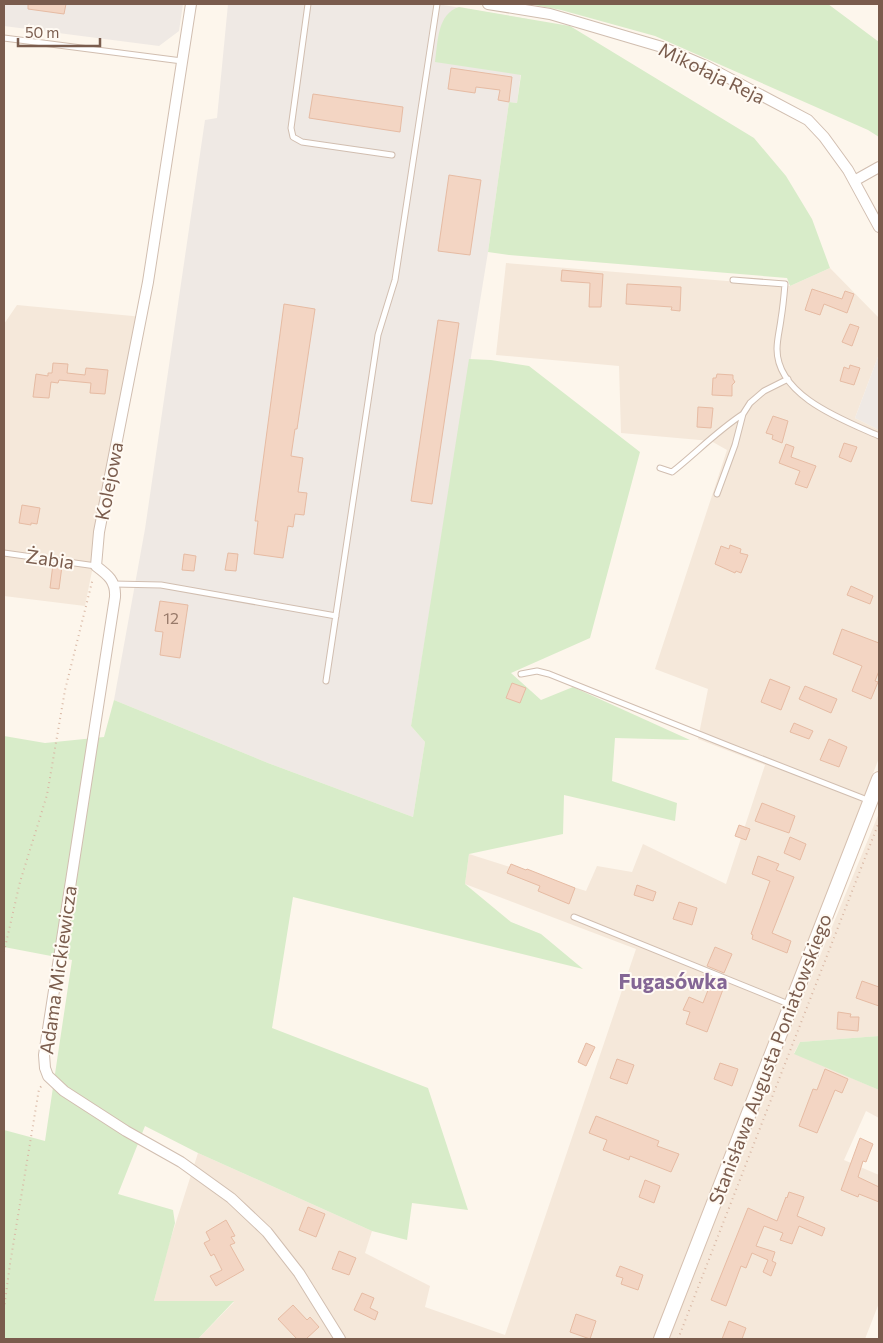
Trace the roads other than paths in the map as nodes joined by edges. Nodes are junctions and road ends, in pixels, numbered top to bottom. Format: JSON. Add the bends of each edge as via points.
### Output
{"nodes":[{"id":1,"x":191,"y":4,"type":"edge"},
{"id":2,"x":308,"y":4,"type":"edge"},
{"id":3,"x":437,"y":4,"type":"edge"},
{"id":4,"x":488,"y":4,"type":"edge"},
{"id":5,"x":4,"y":38,"type":"edge"},
{"id":6,"x":183,"y":61,"type":"junction"},
{"id":7,"x":392,"y":155,"type":"dead end"},
{"id":8,"x":879,"y":166,"type":"edge"},
{"id":9,"x":854,"y":181,"type":"junction"},
{"id":10,"x":879,"y":227,"type":"edge"},
{"id":11,"x":733,"y":280,"type":"dead end"},
{"id":12,"x":788,"y":379,"type":"junction"},
{"id":13,"x":743,"y":414,"type":"junction"},
{"id":14,"x":879,"y":436,"type":"edge"},
{"id":15,"x":660,"y":468,"type":"dead end"},
{"id":16,"x":717,"y":494,"type":"dead end"},
{"id":17,"x":4,"y":552,"type":"edge"},
{"id":18,"x":96,"y":566,"type":"junction"},
{"id":19,"x":114,"y":584,"type":"junction"},
{"id":20,"x":336,"y":616,"type":"junction"},
{"id":21,"x":521,"y":674,"type":"dead end"},
{"id":22,"x":326,"y":681,"type":"dead end"},
{"id":23,"x":879,"y":779,"type":"edge"},
{"id":24,"x":871,"y":801,"type":"junction"},
{"id":25,"x":574,"y":917,"type":"dead end"},
{"id":26,"x":791,"y":1005,"type":"junction"},
{"id":27,"x":340,"y":1339,"type":"edge"},
{"id":28,"x":661,"y":1339,"type":"edge"}],
"edges":[{"from":1,"to":6,"type":"street","name":"Kolejowa"},
{"from":2,"to":7,"type":"lane","via":[[291,128],[293,137],[302,142]]},
{"from":3,"to":20,"type":"lane","via":[[395,280],[378,335]]},
{"from":4,"to":9,"type":"street","name":"Mikołaja Reja","via":[[550,14],[602,28],[662,47],[706,66],[808,120],[824,136]]},
{"from":5,"to":6,"type":"lane"},
{"from":6,"to":18,"type":"street","name":"Kolejowa","via":[[148,282],[99,532]]},
{"from":8,"to":9,"type":"street"},
{"from":9,"to":10,"type":"street","name":"Mikołaja Reja"},
{"from":11,"to":12,"type":"lane","via":[[784,284],[777,349],[779,367]]},
{"from":12,"to":13,"type":"lane","via":[[764,391],[750,402]]},
{"from":12,"to":14,"type":"lane","via":[[807,400]]},
{"from":13,"to":15,"type":"lane","via":[[672,472]]},
{"from":13,"to":16,"type":"lane"},
{"from":17,"to":18,"type":"lane","name":"Żabia"},
{"from":18,"to":19,"type":"street"},
{"from":19,"to":20,"type":"lane","via":[[161,585]]},
{"from":19,"to":27,"type":"street","name":"Adama Mickiewicza","via":[[115,597],[44,1055],[45,1068],[48,1076],[64,1091],[181,1162],[243,1209],[267,1232],[300,1273]]},
{"from":20,"to":22,"type":"lane"},
{"from":21,"to":24,"type":"lane","via":[[537,671],[549,674]]},
{"from":23,"to":24,"type":"main road","name":"Stanisława Augusta Poniatowskiego"},
{"from":24,"to":26,"type":"main road","name":"Stanisława Augusta Poniatowskiego"},
{"from":25,"to":26,"type":"lane"},
{"from":26,"to":28,"type":"main road","name":"Stanisława Augusta Poniatowskiego"}]}
